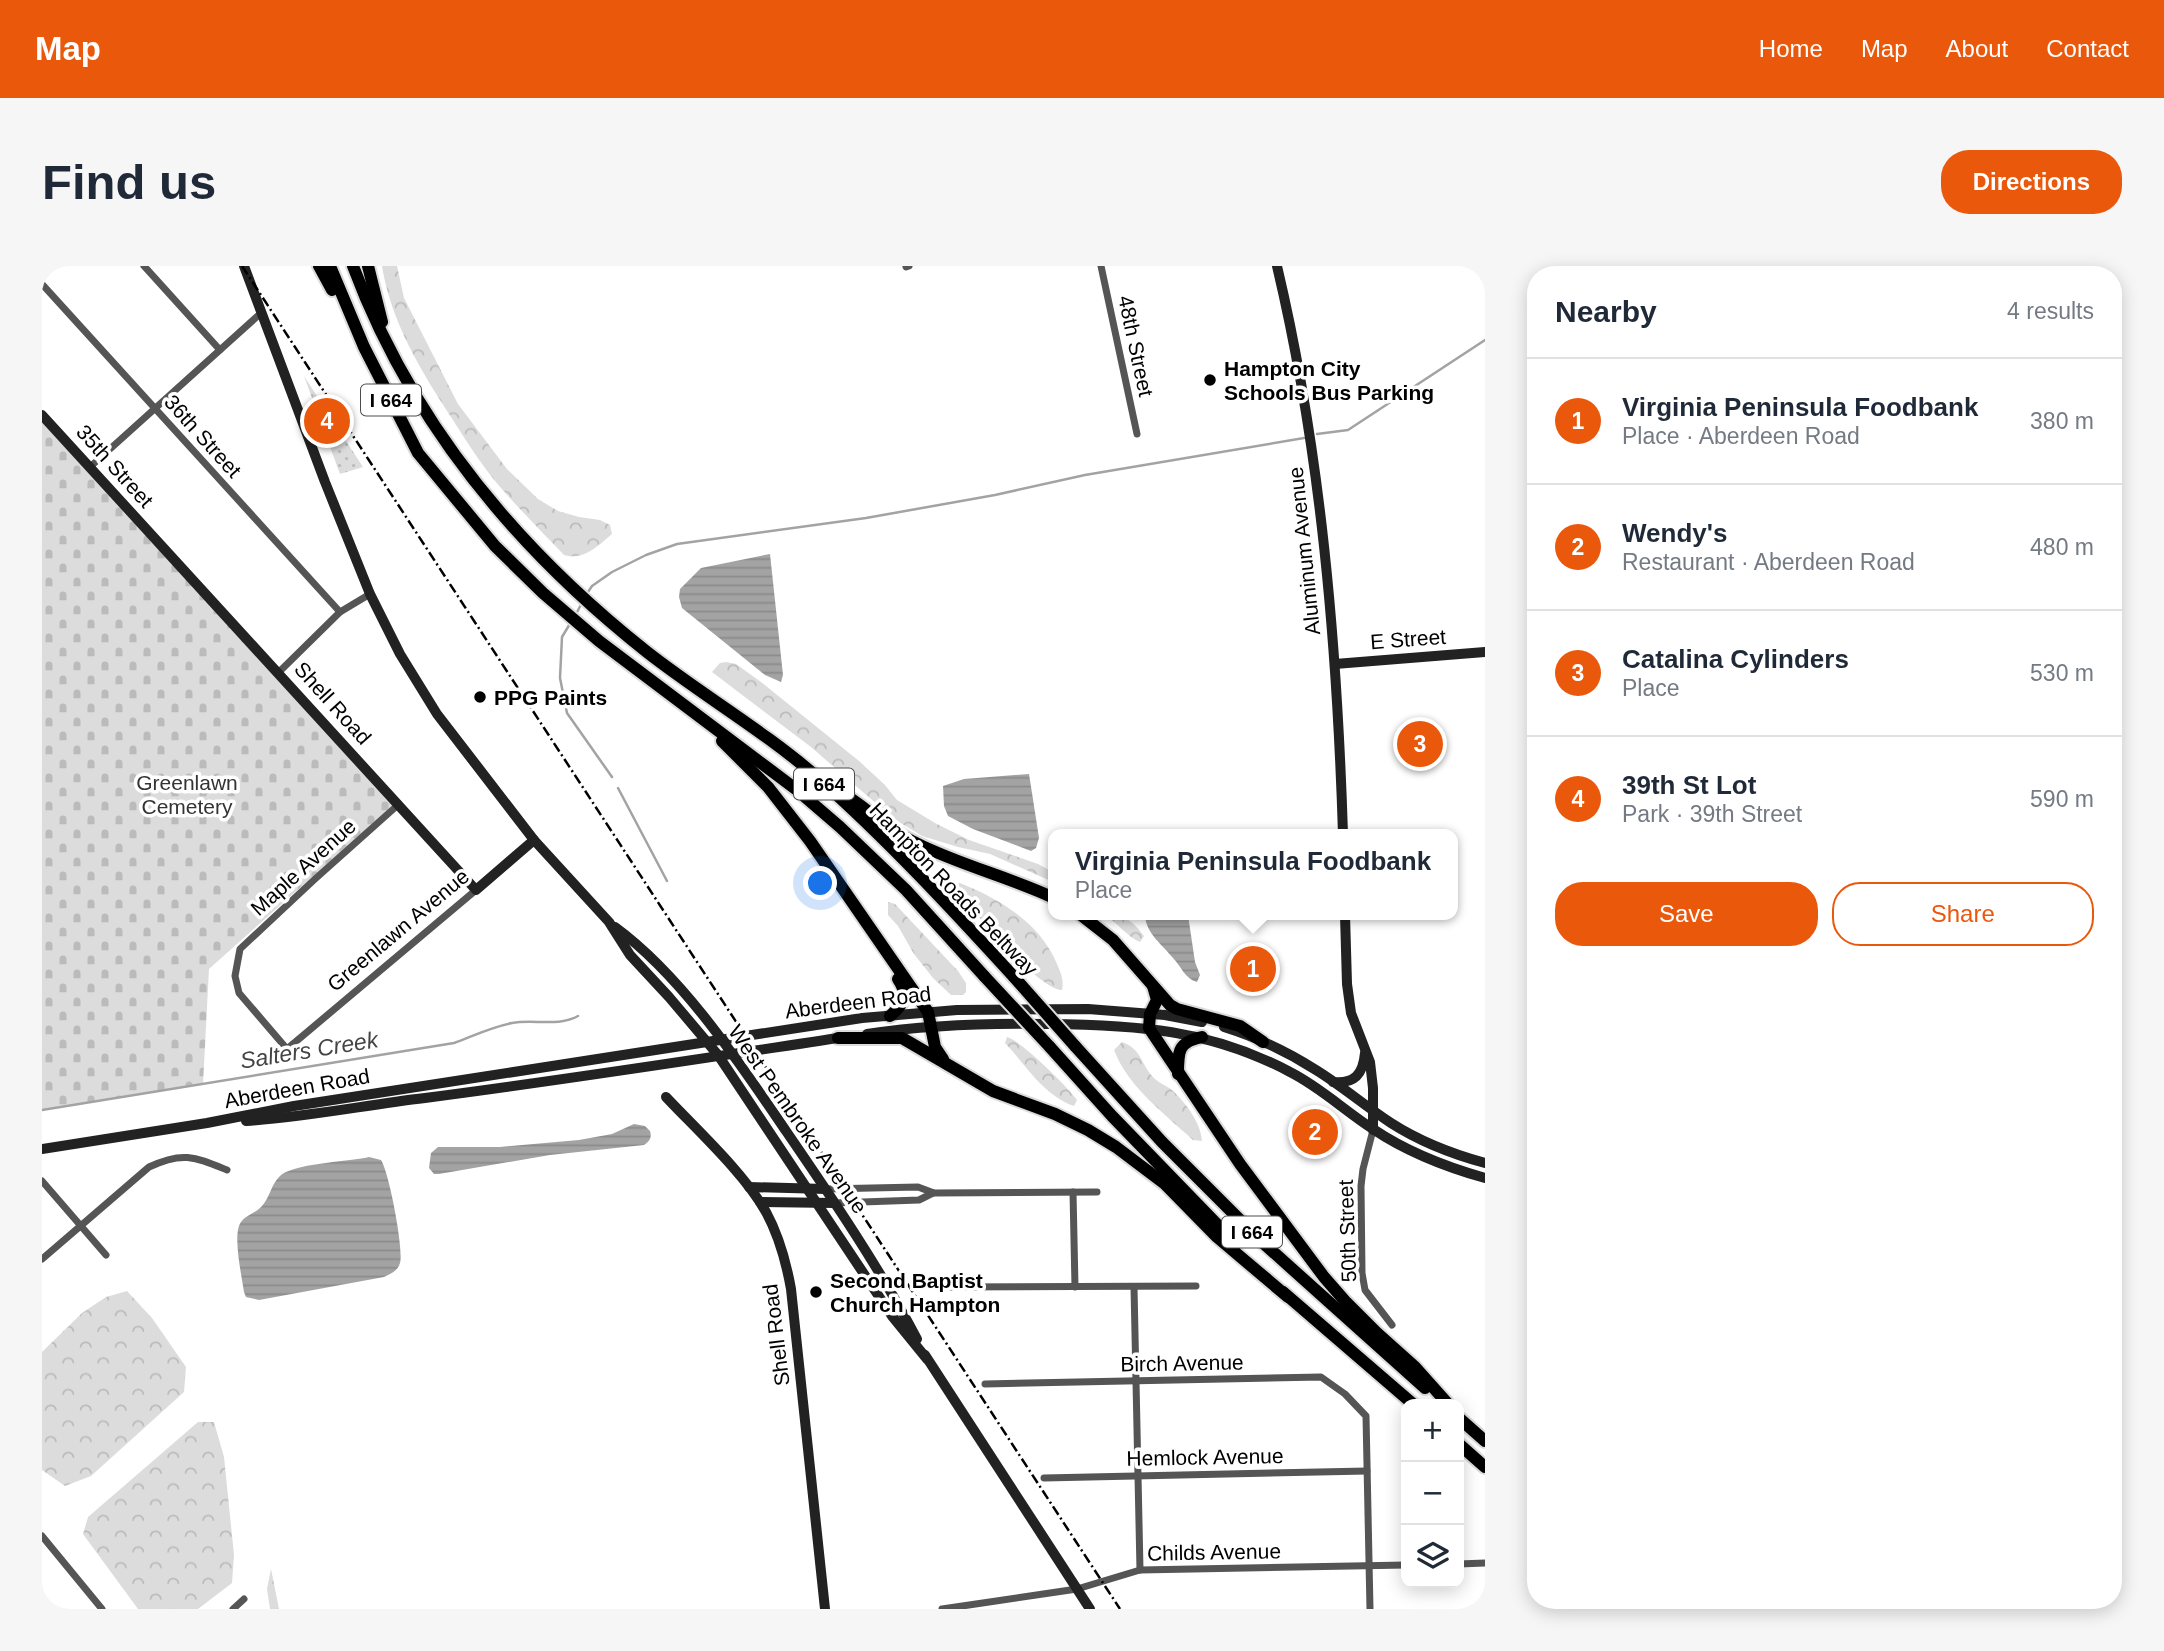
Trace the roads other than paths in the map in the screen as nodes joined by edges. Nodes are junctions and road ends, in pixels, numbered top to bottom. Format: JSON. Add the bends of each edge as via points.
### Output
{"nodes":[{"id":1,"x":144,"y":266,"type":"edge"},
{"id":2,"x":244,"y":266,"type":"edge"},
{"id":3,"x":319,"y":266,"type":"edge"},
{"id":4,"x":330,"y":266,"type":"edge"},
{"id":5,"x":353,"y":266,"type":"edge"},
{"id":6,"x":368,"y":266,"type":"edge"},
{"id":7,"x":1101,"y":266,"type":"edge"},
{"id":8,"x":1277,"y":266,"type":"edge"},
{"id":9,"x":42,"y":284,"type":"edge"},
{"id":10,"x":261,"y":313,"type":"junction"},
{"id":11,"x":364,"y":347,"type":"junction"},
{"id":12,"x":220,"y":350,"type":"junction"},
{"id":13,"x":390,"y":352,"type":"junction"},
{"id":14,"x":155,"y":409,"type":"junction"},
{"id":15,"x":42,"y":415,"type":"edge"},
{"id":16,"x":1137,"y":434,"type":"dead end"},
{"id":17,"x":90,"y":467,"type":"junction"},
{"id":18,"x":160,"y":544,"type":"joint"},
{"id":19,"x":370,"y":594,"type":"junction"},
{"id":20,"x":340,"y":612,"type":"junction"},
{"id":21,"x":1485,"y":652,"type":"edge"},
{"id":22,"x":1335,"y":664,"type":"junction"},
{"id":23,"x":279,"y":672,"type":"junction"},
{"id":24,"x":700,"y":718,"type":"junction"},
{"id":25,"x":816,"y":777,"type":"junction"},
{"id":26,"x":399,"y":804,"type":"junction"},
{"id":27,"x":1343,"y":829,"type":"edge"},
{"id":28,"x":534,"y":840,"type":"junction"},
{"id":29,"x":477,"y":890,"type":"junction"},
{"id":30,"x":1048,"y":895,"type":"edge"},
{"id":31,"x":857,"y":910,"type":"junction"},
{"id":32,"x":1087,"y":920,"type":"edge"},
{"id":33,"x":1345,"y":920,"type":"edge"},
{"id":34,"x":609,"y":922,"type":"junction"},
{"id":35,"x":1153,"y":986,"type":"junction"},
{"id":36,"x":928,"y":1012,"type":"junction"},
{"id":37,"x":1150,"y":1014,"type":"junction"},
{"id":38,"x":890,"y":1016,"type":"junction"},
{"id":39,"x":930,"y":1027,"type":"junction"},
{"id":40,"x":1149,"y":1028,"type":"junction"},
{"id":41,"x":1202,"y":1037,"type":"junction"},
{"id":42,"x":838,"y":1038,"type":"junction"},
{"id":43,"x":721,"y":1040,"type":"junction"},
{"id":44,"x":707,"y":1042,"type":"junction"},
{"id":45,"x":1263,"y":1042,"type":"junction"},
{"id":46,"x":1364,"y":1045,"type":"junction"},
{"id":47,"x":287,"y":1049,"type":"joint"},
{"id":48,"x":732,"y":1053,"type":"junction"},
{"id":49,"x":718,"y":1055,"type":"junction"},
{"id":50,"x":947,"y":1064,"type":"junction"},
{"id":51,"x":1178,"y":1074,"type":"junction"},
{"id":52,"x":1333,"y":1082,"type":"junction"},
{"id":53,"x":666,"y":1097,"type":"dead end"},
{"id":54,"x":1374,"y":1111,"type":"junction"},
{"id":55,"x":207,"y":1124,"type":"junction"},
{"id":56,"x":1373,"y":1130,"type":"junction"},
{"id":57,"x":42,"y":1149,"type":"edge"},
{"id":58,"x":1485,"y":1163,"type":"edge"},
{"id":59,"x":228,"y":1170,"type":"dead end"},
{"id":60,"x":1485,"y":1178,"type":"edge"},
{"id":61,"x":42,"y":1181,"type":"edge"},
{"id":62,"x":749,"y":1187,"type":"junction"},
{"id":63,"x":806,"y":1188,"type":"junction"},
{"id":64,"x":825,"y":1189,"type":"junction"},
{"id":65,"x":1073,"y":1192,"type":"junction"},
{"id":66,"x":1097,"y":1192,"type":"dead end"},
{"id":67,"x":934,"y":1193,"type":"junction"},
{"id":68,"x":760,"y":1202,"type":"junction"},
{"id":69,"x":815,"y":1203,"type":"junction"},
{"id":70,"x":834,"y":1203,"type":"junction"},
{"id":71,"x":80,"y":1226,"type":"junction"},
{"id":72,"x":106,"y":1255,"type":"dead end"},
{"id":73,"x":42,"y":1259,"type":"edge"},
{"id":74,"x":1196,"y":1286,"type":"dead end"},
{"id":75,"x":947,"y":1287,"type":"dead end"},
{"id":76,"x":1075,"y":1287,"type":"junction"},
{"id":77,"x":1134,"y":1287,"type":"junction"},
{"id":78,"x":1288,"y":1297,"type":"junction"},
{"id":79,"x":1392,"y":1325,"type":"dead end"},
{"id":80,"x":927,"y":1359,"type":"junction"},
{"id":81,"x":1137,"y":1381,"type":"junction"},
{"id":82,"x":985,"y":1384,"type":"dead end"},
{"id":83,"x":1407,"y":1399,"type":"edge"},
{"id":84,"x":1440,"y":1399,"type":"edge"},
{"id":85,"x":1442,"y":1399,"type":"edge"},
{"id":86,"x":1464,"y":1423,"type":"edge"},
{"id":87,"x":1485,"y":1441,"type":"edge"},
{"id":88,"x":1464,"y":1448,"type":"edge"},
{"id":89,"x":1485,"y":1467,"type":"edge"},
{"id":90,"x":1367,"y":1471,"type":"junction"},
{"id":91,"x":1138,"y":1476,"type":"junction"},
{"id":92,"x":1044,"y":1478,"type":"dead end"},
{"id":93,"x":42,"y":1537,"type":"edge"},
{"id":94,"x":1485,"y":1563,"type":"edge"},
{"id":95,"x":1464,"y":1564,"type":"edge"},
{"id":96,"x":1401,"y":1565,"type":"edge"},
{"id":97,"x":1370,"y":1566,"type":"junction"},
{"id":98,"x":1140,"y":1570,"type":"junction"},
{"id":99,"x":1077,"y":1589,"type":"junction"},
{"id":100,"x":244,"y":1599,"type":"dead end"},
{"id":101,"x":98,"y":1608,"type":"edge"},
{"id":102,"x":233,"y":1609,"type":"edge"},
{"id":103,"x":825,"y":1609,"type":"edge"},
{"id":104,"x":942,"y":1609,"type":"edge"},
{"id":105,"x":1090,"y":1609,"type":"edge"},
{"id":106,"x":1370,"y":1609,"type":"edge"}],
"edges":[{"from":1,"to":12,"type":"street"},
{"from":2,"to":10,"type":"main road","name":"West Pembroke Avenue"},
{"from":3,"to":11,"type":"highway"},
{"from":4,"to":11,"type":"highway","name":"Hampton Roads Beltway","number":"I 664"},
{"from":5,"to":13,"type":"highway","name":"Hampton Roads Beltway","number":"I 664"},
{"from":6,"to":13,"type":"highway"},
{"from":7,"to":16,"type":"street","name":"48th Street"},
{"from":8,"to":22,"type":"main road","name":"Aluminum Avenue","via":[[1312,447]]},
{"from":9,"to":14,"type":"street","name":"36th Street"},
{"from":10,"to":12,"type":"street"},
{"from":10,"to":19,"type":"main road","name":"West Pembroke Avenue"},
{"from":11,"to":24,"type":"highway","name":"Hampton Roads Beltway","number":"I 664","via":[[418,453],[495,546],[599,641]]},
{"from":12,"to":14,"type":"street"},
{"from":13,"to":25,"type":"highway","name":"Hampton Roads Beltway","number":"I 664","via":[[444,443],[555,573],[609,621]]},
{"from":14,"to":17,"type":"street"},
{"from":14,"to":20,"type":"street","name":"36th Street"},
{"from":15,"to":17,"type":"main road","name":"35th Street"},
{"from":17,"to":18,"type":"main road","name":"35th Street"},
{"from":18,"to":23,"type":"main road","name":"Shell Road"},
{"from":19,"to":20,"type":"street"},
{"from":19,"to":28,"type":"main road","name":"West Pembroke Avenue","via":[[437,714]]},
{"from":20,"to":23,"type":"street"},
{"from":21,"to":22,"type":"main road","name":"E Street"},
{"from":22,"to":27,"type":"main road","name":"Aluminum Avenue"},
{"from":23,"to":26,"type":"main road","name":"Shell Road"},
{"from":24,"to":31,"type":"highway","via":[[788,811]]},
{"from":24,"to":78,"type":"highway","name":"Hampton Roads Beltway","number":"I 664","bridge":true,"via":[[797,790],[906,890],[1121,1125]]},
{"from":25,"to":30,"type":"highway","via":[[913,842]]},
{"from":25,"to":84,"type":"highway","name":"Hampton Roads Beltway","number":"I 664","bridge":true,"via":[[914,870],[1162,1142],[1261,1241]]},
{"from":26,"to":29,"type":"main road","name":"Shell Road"},
{"from":26,"to":47,"type":"street","name":"Maple Avenue","via":[[240,949],[239,993]]},
{"from":28,"to":29,"type":"main road","name":"Greenlawn Avenue"},
{"from":28,"to":34,"type":"main road","name":"West Pembroke Avenue"},
{"from":29,"to":47,"type":"street","name":"Greenlawn Avenue"},
{"from":31,"to":36,"type":"highway"},
{"from":31,"to":38,"type":"highway","via":[[904,990],[901,1005]]},
{"from":32,"to":35,"type":"highway","via":[[1113,940]]},
{"from":33,"to":46,"type":"main road","via":[[1351,1013]]},
{"from":34,"to":43,"type":"main road","name":"West Pembroke Avenue","via":[[639,944]]},
{"from":34,"to":44,"type":"main road","name":"West Pembroke Avenue","via":[[630,955]]},
{"from":35,"to":37,"type":"highway","via":[[1157,1000]]},
{"from":35,"to":45,"type":"highway","via":[[1174,1008],[1240,1026]]},
{"from":36,"to":37,"type":"main road","name":"Aberdeen Road","via":[[1088,1009]]},
{"from":36,"to":38,"type":"main road","name":"Aberdeen Road"},
{"from":36,"to":39,"type":"highway"},
{"from":37,"to":40,"type":"highway"},
{"from":37,"to":45,"type":"main road","name":"Aberdeen Road","via":[[1199,1021]]},
{"from":38,"to":43,"type":"main road","name":"Aberdeen Road"},
{"from":39,"to":40,"type":"main road","name":"Aberdeen Road","via":[[993,1023]]},
{"from":39,"to":42,"type":"main road","name":"Aberdeen Road"},
{"from":39,"to":50,"type":"highway","via":[[936,1049]]},
{"from":40,"to":41,"type":"main road","name":"Aberdeen Road"},
{"from":40,"to":51,"type":"highway"},
{"from":41,"to":51,"type":"highway","via":[[1181,1047]]},
{"from":41,"to":56,"type":"main road","name":"Aberdeen Road","via":[[1293,1073]]},
{"from":42,"to":48,"type":"main road","name":"Aberdeen Road"},
{"from":42,"to":50,"type":"highway","via":[[898,1037]]},
{"from":43,"to":44,"type":"main road","name":"Aberdeen Road"},
{"from":43,"to":48,"type":"main road","name":"West Pembroke Avenue"},
{"from":44,"to":49,"type":"main road","name":"West Pembroke Avenue"},
{"from":44,"to":55,"type":"main road","name":"Aberdeen Road","via":[[294,1106]]},
{"from":45,"to":52,"type":"main road","name":"Aberdeen Road"},
{"from":46,"to":52,"type":"main road","via":[[1360,1073],[1346,1082]]},
{"from":46,"to":54,"type":"main road"},
{"from":48,"to":49,"type":"main road","name":"Aberdeen Road"},
{"from":48,"to":64,"type":"main road","name":"West Pembroke Avenue"},
{"from":49,"to":55,"type":"main road","name":"Aberdeen Road","via":[[296,1118]]},
{"from":49,"to":63,"type":"main road","name":"West Pembroke Avenue"},
{"from":50,"to":78,"type":"highway","via":[[993,1091],[1055,1114],[1116,1147],[1165,1185]]},
{"from":51,"to":85,"type":"highway","via":[[1324,1277]]},
{"from":52,"to":54,"type":"main road","name":"Aberdeen Road"},
{"from":53,"to":62,"type":"main road","name":"Shell Road"},
{"from":54,"to":56,"type":"main road"},
{"from":54,"to":58,"type":"main road","name":"Aberdeen Road","via":[[1431,1143]]},
{"from":55,"to":57,"type":"main road","name":"Aberdeen Road"},
{"from":56,"to":60,"type":"main road","name":"Aberdeen Road","via":[[1430,1159]]},
{"from":56,"to":79,"type":"street","name":"50th Street","via":[[1361,1186],[1362,1273],[1365,1290]]},
{"from":59,"to":71,"type":"street","via":[[193,1157],[157,1163]]},
{"from":61,"to":71,"type":"street"},
{"from":62,"to":63,"type":"main road"},
{"from":62,"to":68,"type":"main road","name":"Shell Road"},
{"from":63,"to":64,"type":"main road"},
{"from":63,"to":69,"type":"main road","name":"West Pembroke Avenue"},
{"from":64,"to":67,"type":"street","via":[[918,1187]]},
{"from":64,"to":70,"type":"main road","name":"West Pembroke Avenue"},
{"from":65,"to":66,"type":"street"},
{"from":65,"to":67,"type":"street"},
{"from":65,"to":76,"type":"street"},
{"from":67,"to":70,"type":"street","via":[[919,1200]]},
{"from":68,"to":69,"type":"main road"},
{"from":68,"to":103,"type":"main road","name":"Shell Road","via":[[779,1239],[791,1289]]},
{"from":69,"to":70,"type":"main road"},
{"from":69,"to":80,"type":"main road","name":"West Pembroke Avenue"},
{"from":70,"to":80,"type":"main road","name":"West Pembroke Avenue","via":[[902,1310]]},
{"from":71,"to":72,"type":"street"},
{"from":71,"to":73,"type":"street"},
{"from":74,"to":77,"type":"street"},
{"from":75,"to":76,"type":"street"},
{"from":76,"to":77,"type":"street"},
{"from":77,"to":81,"type":"street"},
{"from":78,"to":83,"type":"highway","name":"Hampton Roads Beltway","number":"I 664"},
{"from":80,"to":99,"type":"main road","name":"West Pembroke Avenue"},
{"from":81,"to":82,"type":"street","name":"Birch Avenue"},
{"from":81,"to":90,"type":"street","name":"Birch Avenue","via":[[1321,1377],[1366,1416]]},
{"from":81,"to":91,"type":"street"},
{"from":86,"to":87,"type":"highway"},
{"from":88,"to":89,"type":"highway"},
{"from":90,"to":91,"type":"street","name":"Hemlock Avenue"},
{"from":90,"to":97,"type":"street"},
{"from":91,"to":92,"type":"street","name":"Hemlock Avenue"},
{"from":91,"to":98,"type":"street"},
{"from":93,"to":101,"type":"street"},
{"from":94,"to":95,"type":"street"},
{"from":96,"to":97,"type":"street","name":"Childs Avenue"},
{"from":97,"to":98,"type":"street","name":"Childs Avenue"},
{"from":97,"to":106,"type":"street"},
{"from":98,"to":99,"type":"street","name":"Childs Avenue"},
{"from":99,"to":104,"type":"street","name":"Childs Avenue"},
{"from":99,"to":105,"type":"main road","name":"West Pembroke Avenue"},
{"from":100,"to":102,"type":"street"}]}
